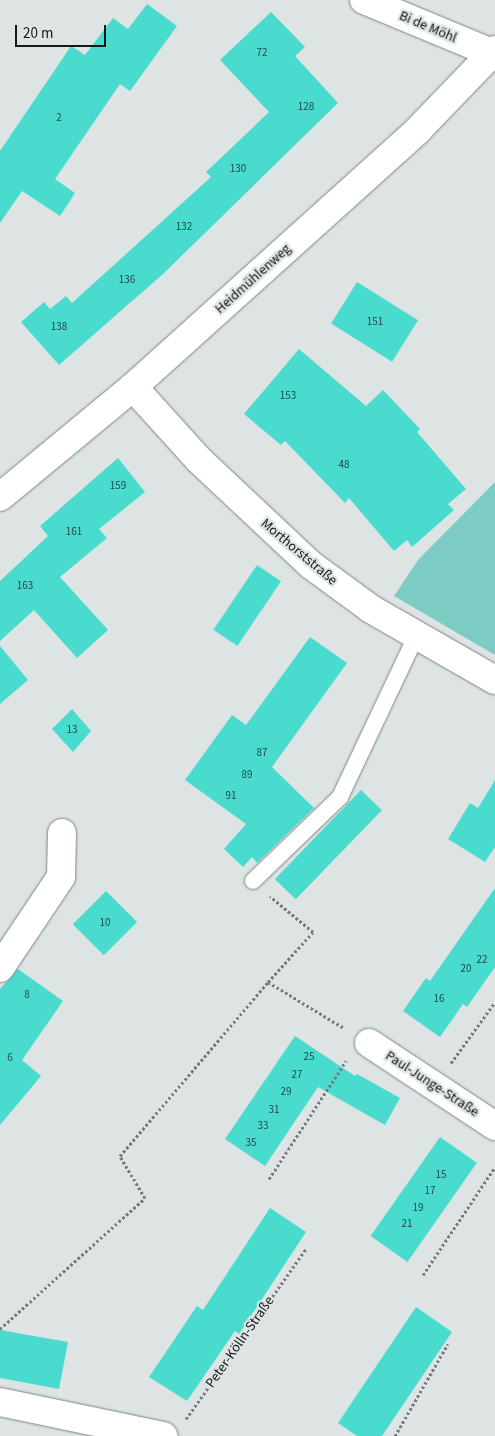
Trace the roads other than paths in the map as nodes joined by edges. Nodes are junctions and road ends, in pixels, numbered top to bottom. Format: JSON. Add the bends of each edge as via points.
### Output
{"nodes":[{"id":1,"x":364,"y":0,"type":"edge"},
{"id":2,"x":493,"y":51,"type":"edge"},
{"id":3,"x":133,"y":387,"type":"junction"},
{"id":4,"x":0,"y":497,"type":"edge"},
{"id":5,"x":416,"y":636,"type":"junction"},
{"id":6,"x":495,"y":680,"type":"edge"},
{"id":7,"x":62,"y":833,"type":"dead end"},
{"id":8,"x":253,"y":881,"type":"road end"},
{"id":9,"x":0,"y":968,"type":"edge"},
{"id":10,"x":369,"y":1043,"type":"road end"},
{"id":11,"x":495,"y":1126,"type":"edge"},
{"id":12,"x":0,"y":1402,"type":"edge"},
{"id":13,"x":172,"y":1432,"type":"edge"}],
"edges":[{"from":1,"to":2,"type":"street","name":"Bi de Möhl"},
{"from":2,"to":3,"type":"street","name":"Heidmühlenweg","via":[[418,130]]},
{"from":3,"to":4,"type":"street","name":"Heidmühlenweg"},
{"from":3,"to":5,"type":"street","name":"Morthorststraße","via":[[198,459],[297,552],[370,609]]},
{"from":5,"to":6,"type":"street","name":"Morthorststraße"},
{"from":5,"to":8,"type":"lane","via":[[340,797]]},
{"from":7,"to":9,"type":"street","via":[[61,877]]},
{"from":10,"to":11,"type":"street","name":"Paul-Junge-Straße"},
{"from":12,"to":13,"type":"street"}]}
